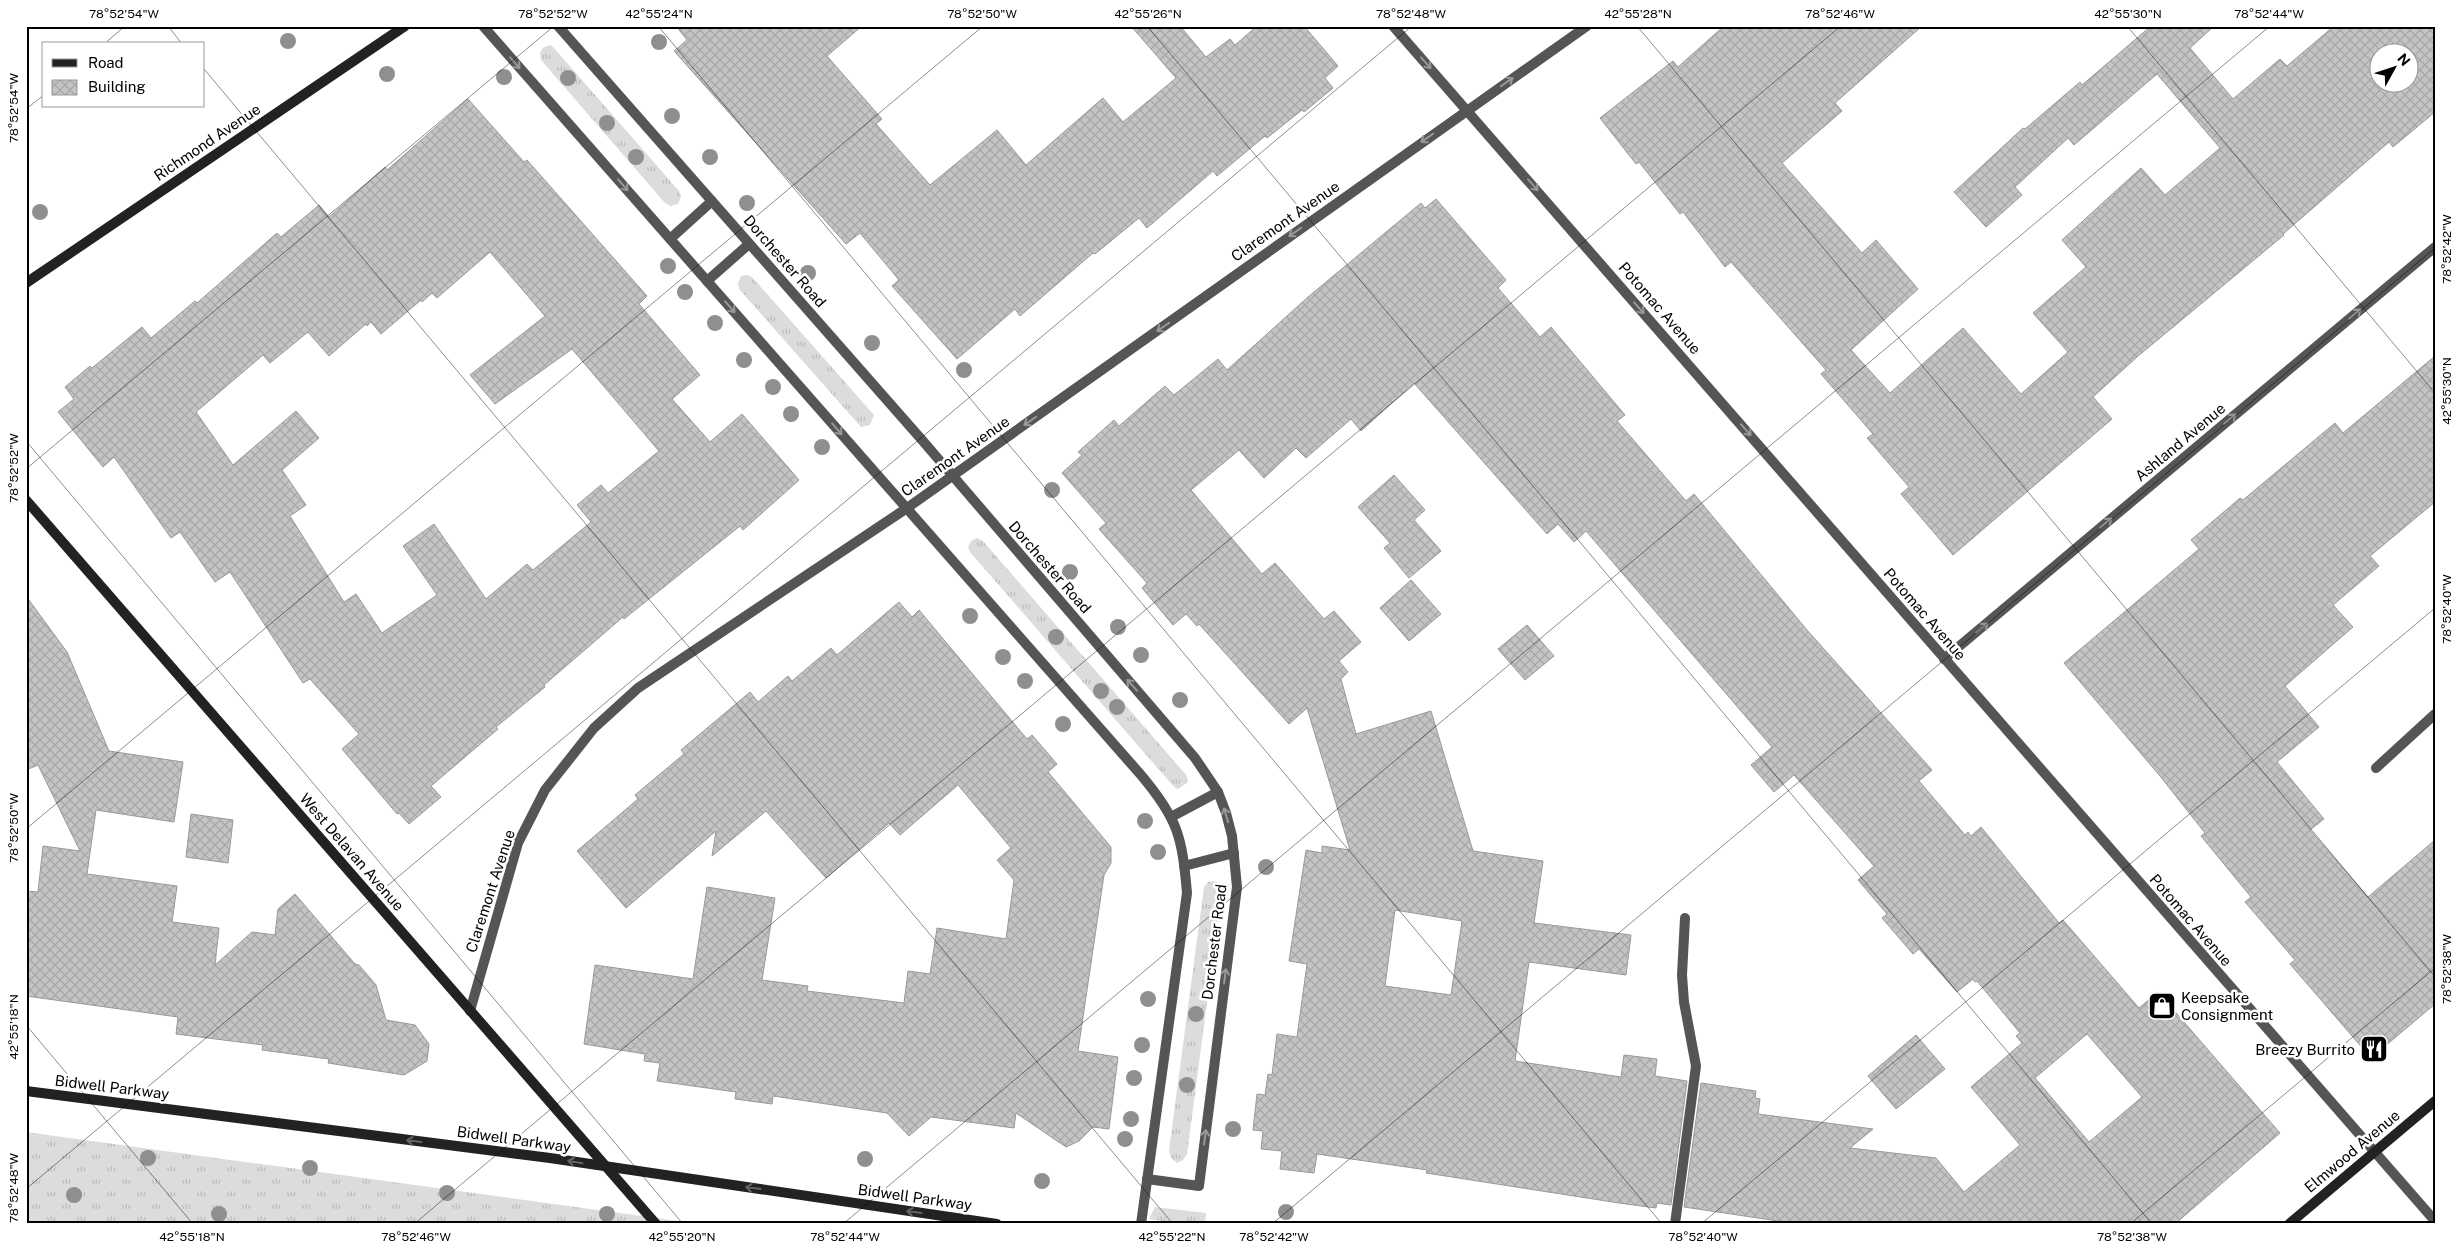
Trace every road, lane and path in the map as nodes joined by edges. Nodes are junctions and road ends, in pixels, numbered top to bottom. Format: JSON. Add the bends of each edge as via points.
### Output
{"nodes":[{"id":1,"x":405,"y":26,"type":"edge"},
{"id":2,"x":483,"y":26,"type":"edge"},
{"id":3,"x":558,"y":26,"type":"edge"},
{"id":4,"x":1394,"y":26,"type":"edge"},
{"id":5,"x":1587,"y":26,"type":"edge"},
{"id":6,"x":1467,"y":110,"type":"junction"},
{"id":7,"x":712,"y":201,"type":"junction"},
{"id":8,"x":670,"y":239,"type":"junction"},
{"id":9,"x":749,"y":244,"type":"junction"},
{"id":10,"x":2435,"y":247,"type":"edge"},
{"id":11,"x":707,"y":281,"type":"junction"},
{"id":12,"x":26,"y":284,"type":"edge"},
{"id":13,"x":953,"y":476,"type":"junction"},
{"id":14,"x":26,"y":500,"type":"edge"},
{"id":15,"x":907,"y":508,"type":"junction"},
{"id":16,"x":1944,"y":659,"type":"junction"},
{"id":17,"x":2435,"y":714,"type":"edge"},
{"id":18,"x":2376,"y":768,"type":"dead end"},
{"id":19,"x":1218,"y":792,"type":"junction"},
{"id":20,"x":1172,"y":817,"type":"junction"},
{"id":21,"x":1234,"y":853,"type":"junction"},
{"id":22,"x":1184,"y":866,"type":"junction"},
{"id":23,"x":1685,"y":918,"type":"dead end"},
{"id":24,"x":470,"y":1010,"type":"junction"},
{"id":25,"x":26,"y":1091,"type":"edge"},
{"id":26,"x":2435,"y":1101,"type":"edge"},
{"id":27,"x":2374,"y":1152,"type":"junction"},
{"id":28,"x":607,"y":1167,"type":"junction"},
{"id":29,"x":1147,"y":1179,"type":"junction"},
{"id":30,"x":2435,"y":1222,"type":"edge"},
{"id":31,"x":656,"y":1224,"type":"edge"},
{"id":32,"x":997,"y":1224,"type":"edge"},
{"id":33,"x":1141,"y":1224,"type":"edge"},
{"id":34,"x":1675,"y":1224,"type":"edge"},
{"id":35,"x":2289,"y":1224,"type":"edge"}],
"edges":[{"from":1,"to":12,"type":"street","name":"Richmond Avenue"},
{"from":2,"to":8,"type":"street","one_way":true},
{"from":3,"to":7,"type":"street","name":"Dorchester Road"},
{"from":4,"to":6,"type":"street","name":"Potomac Avenue","one_way":true},
{"from":6,"to":5,"type":"street","name":"Claremont Avenue","one_way":true},
{"from":6,"to":13,"type":"street","name":"Claremont Avenue","one_way":true},
{"from":6,"to":16,"type":"street","name":"Potomac Avenue","one_way":true},
{"from":7,"to":8,"type":"street"},
{"from":7,"to":9,"type":"street","name":"Dorchester Road"},
{"from":8,"to":11,"type":"street"},
{"from":9,"to":11,"type":"street"},
{"from":9,"to":13,"type":"street","name":"Dorchester Road"},
{"from":16,"to":10,"type":"street","name":"Ashland Avenue","one_way":true},
{"from":11,"to":15,"type":"street","one_way":true},
{"from":13,"to":15,"type":"street","name":"Claremont Avenue"},
{"from":19,"to":13,"type":"street","name":"Dorchester Road","one_way":true,"via":[[1195,758]]},
{"from":14,"to":24,"type":"street","name":"West Delavan Avenue"},
{"from":15,"to":20,"type":"street","via":[[1141,775]]},
{"from":15,"to":24,"type":"street","name":"Claremont Avenue","via":[[638,688],[594,728],[545,790],[518,843]]},
{"from":16,"to":27,"type":"street","name":"Potomac Avenue"},
{"from":17,"to":18,"type":"street"},
{"from":19,"to":20,"type":"street"},
{"from":21,"to":19,"type":"street","name":"Dorchester Road","one_way":true},
{"from":20,"to":22,"type":"street"},
{"from":21,"to":22,"type":"street"},
{"from":29,"to":21,"type":"street","name":"Dorchester Road","one_way":true,"via":[[1199,1186],[1237,887]]},
{"from":22,"to":29,"type":"street","via":[[1186,893],[1179,962]]},
{"from":23,"to":34,"type":"street","via":[[1684,1002],[1696,1066]]},
{"from":24,"to":28,"type":"street","name":"West Delavan Avenue"},
{"from":28,"to":25,"type":"street","name":"Bidwell Parkway","one_way":true},
{"from":26,"to":27,"type":"street","name":"Elmwood Avenue"},
{"from":27,"to":30,"type":"street","name":"Potomac Avenue"},
{"from":27,"to":35,"type":"street","name":"Elmwood Avenue"},
{"from":28,"to":31,"type":"street","name":"West Delavan Avenue"},
{"from":32,"to":28,"type":"street","name":"Bidwell Parkway","one_way":true},
{"from":29,"to":33,"type":"street"}]}
